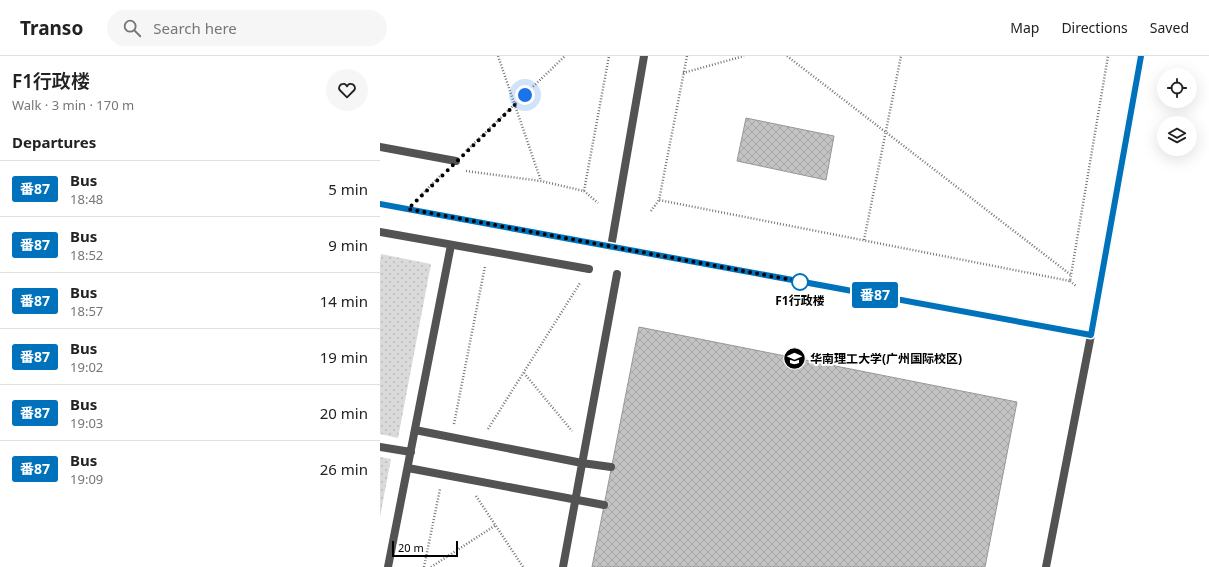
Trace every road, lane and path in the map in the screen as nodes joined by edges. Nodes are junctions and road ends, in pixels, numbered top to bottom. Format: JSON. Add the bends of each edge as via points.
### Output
{"nodes":[{"id":1,"x":498,"y":56,"type":"edge"},
{"id":2,"x":565,"y":56,"type":"edge"},
{"id":3,"x":609,"y":56,"type":"edge"},
{"id":4,"x":644,"y":56,"type":"edge"},
{"id":5,"x":687,"y":56,"type":"edge"},
{"id":6,"x":744,"y":56,"type":"edge"},
{"id":7,"x":787,"y":56,"type":"edge"},
{"id":8,"x":901,"y":56,"type":"edge"},
{"id":9,"x":1108,"y":56,"type":"edge"},
{"id":10,"x":1141,"y":56,"type":"edge"},
{"id":11,"x":683,"y":73,"type":"junction"},
{"id":12,"x":515,"y":104,"type":"junction"},
{"id":13,"x":885,"y":132,"type":"junction"},
{"id":14,"x":380,"y":147,"type":"edge"},
{"id":15,"x":456,"y":161,"type":"junction"},
{"id":16,"x":463,"y":171,"type":"dead end"},
{"id":17,"x":541,"y":181,"type":"junction"},
{"id":18,"x":584,"y":191,"type":"junction"},
{"id":19,"x":660,"y":200,"type":"junction"},
{"id":20,"x":598,"y":202,"type":"dead end"},
{"id":21,"x":380,"y":204,"type":"edge"},
{"id":22,"x":408,"y":209,"type":"junction"},
{"id":23,"x":651,"y":211,"type":"dead end"},
{"id":24,"x":380,"y":232,"type":"edge"},
{"id":25,"x":864,"y":240,"type":"junction"},
{"id":26,"x":451,"y":245,"type":"junction"},
{"id":27,"x":611,"y":247,"type":"junction"},
{"id":28,"x":488,"y":251,"type":"junction"},
{"id":29,"x":589,"y":269,"type":"joint"},
{"id":30,"x":617,"y":274,"type":"dead end"},
{"id":31,"x":1071,"y":275,"type":"junction"},
{"id":32,"x":1070,"y":281,"type":"junction"},
{"id":33,"x":1076,"y":286,"type":"dead end"},
{"id":34,"x":1091,"y":335,"type":"junction"},
{"id":35,"x":524,"y":373,"type":"junction"},
{"id":36,"x":415,"y":430,"type":"junction"},
{"id":37,"x":452,"y":438,"type":"junction"},
{"id":38,"x":479,"y":443,"type":"junction"},
{"id":39,"x":380,"y":447,"type":"edge"},
{"id":40,"x":585,"y":447,"type":"junction"},
{"id":41,"x":411,"y":452,"type":"junction"},
{"id":42,"x":582,"y":463,"type":"junction"},
{"id":43,"x":611,"y":467,"type":"dead end"},
{"id":44,"x":408,"y":468,"type":"junction"},
{"id":45,"x":443,"y":475,"type":"junction"},
{"id":46,"x":465,"y":479,"type":"junction"},
{"id":47,"x":575,"y":500,"type":"junction"},
{"id":48,"x":604,"y":505,"type":"dead end"},
{"id":49,"x":496,"y":525,"type":"junction"},
{"id":50,"x":388,"y":567,"type":"edge"},
{"id":51,"x":424,"y":567,"type":"edge"},
{"id":52,"x":431,"y":567,"type":"edge"},
{"id":53,"x":523,"y":567,"type":"edge"},
{"id":54,"x":563,"y":567,"type":"edge"},
{"id":55,"x":1046,"y":567,"type":"edge"}],
"edges":[{"from":1,"to":12,"type":"path"},
{"from":2,"to":12,"type":"path"},
{"from":3,"to":18,"type":"path"},
{"from":4,"to":27,"type":"street"},
{"from":5,"to":11,"type":"path"},
{"from":6,"to":11,"type":"path"},
{"from":7,"to":13,"type":"path"},
{"from":8,"to":13,"type":"path"},
{"from":9,"to":31,"type":"path"},
{"from":10,"to":34,"type":"street"},
{"from":11,"to":19,"type":"path"},
{"from":12,"to":15,"type":"path"},
{"from":12,"to":17,"type":"path"},
{"from":13,"to":25,"type":"path"},
{"from":13,"to":31,"type":"path"},
{"from":14,"to":15,"type":"street"},
{"from":15,"to":22,"type":"path"},
{"from":16,"to":17,"type":"path"},
{"from":17,"to":18,"type":"path"},
{"from":18,"to":20,"type":"path"},
{"from":19,"to":23,"type":"path"},
{"from":19,"to":25,"type":"path"},
{"from":21,"to":22,"type":"street"},
{"from":22,"to":27,"type":"street"},
{"from":24,"to":26,"type":"street"},
{"from":25,"to":32,"type":"path"},
{"from":26,"to":28,"type":"street"},
{"from":26,"to":36,"type":"street"},
{"from":27,"to":34,"type":"street"},
{"from":28,"to":29,"type":"street"},
{"from":28,"to":37,"type":"path"},
{"from":29,"to":35,"type":"path"},
{"from":30,"to":40,"type":"street"},
{"from":31,"to":32,"type":"path"},
{"from":32,"to":33,"type":"path"},
{"from":34,"to":55,"type":"street"},
{"from":35,"to":38,"type":"path"},
{"from":35,"to":40,"type":"path"},
{"from":36,"to":37,"type":"street"},
{"from":36,"to":41,"type":"street"},
{"from":37,"to":38,"type":"street"},
{"from":38,"to":42,"type":"street"},
{"from":39,"to":41,"type":"street"},
{"from":40,"to":42,"type":"street"},
{"from":41,"to":44,"type":"street"},
{"from":42,"to":43,"type":"street"},
{"from":42,"to":47,"type":"street"},
{"from":44,"to":45,"type":"street"},
{"from":44,"to":50,"type":"street"},
{"from":45,"to":46,"type":"street"},
{"from":45,"to":51,"type":"path"},
{"from":46,"to":47,"type":"street"},
{"from":46,"to":49,"type":"path"},
{"from":47,"to":48,"type":"street"},
{"from":47,"to":54,"type":"street"},
{"from":49,"to":52,"type":"path"},
{"from":49,"to":53,"type":"path"}]}
